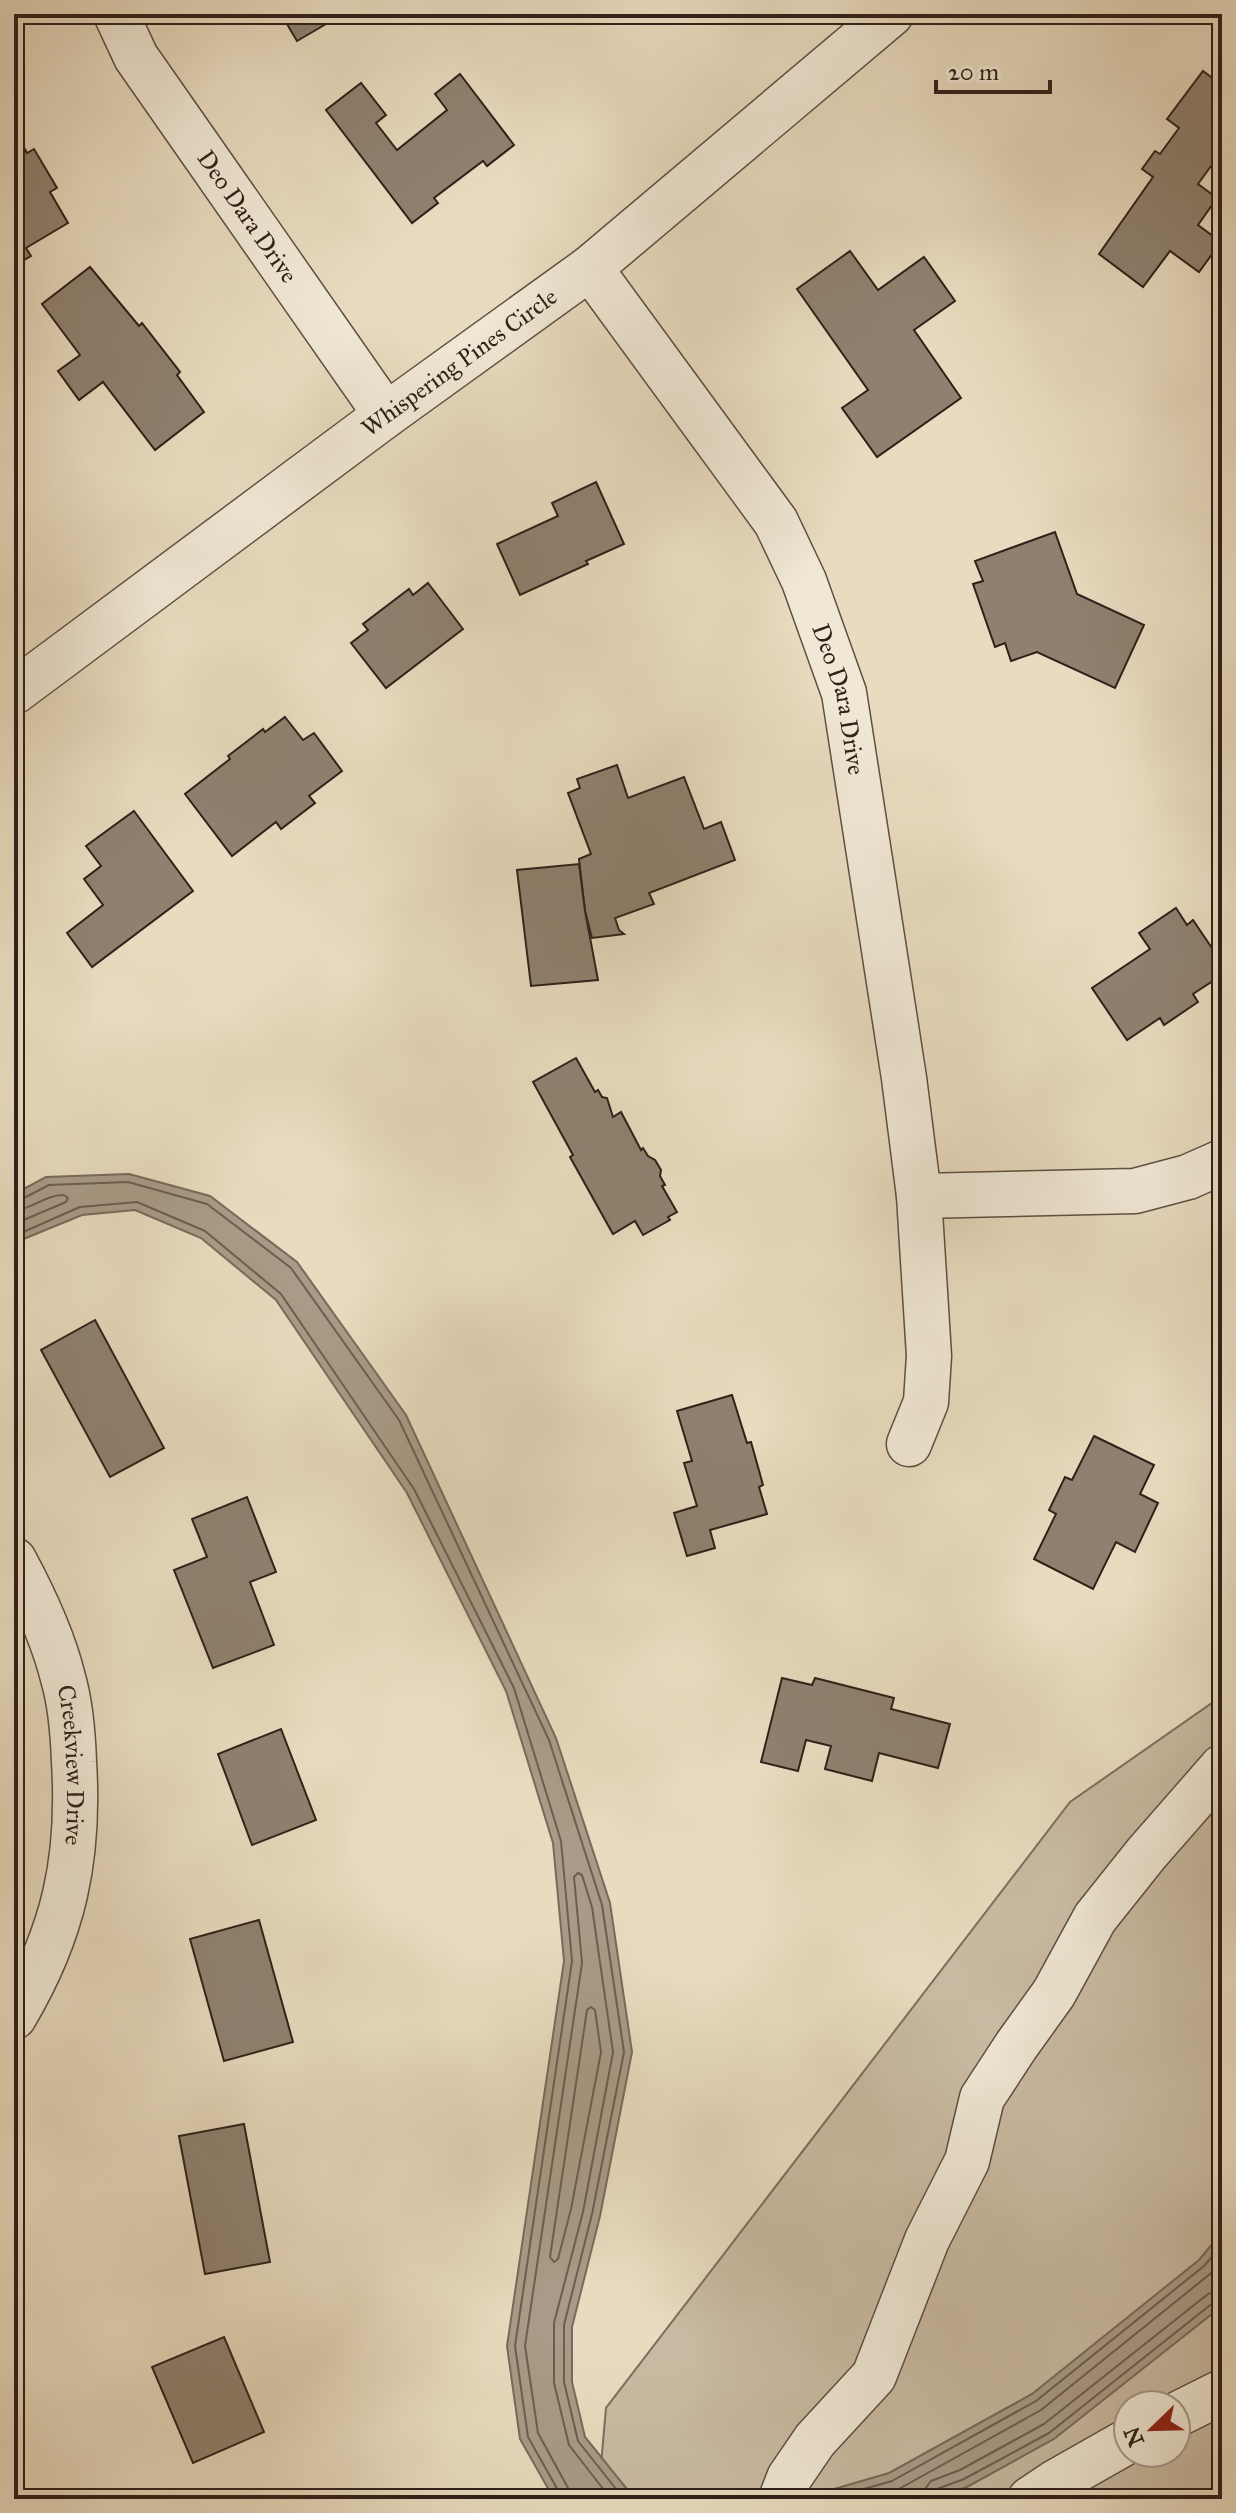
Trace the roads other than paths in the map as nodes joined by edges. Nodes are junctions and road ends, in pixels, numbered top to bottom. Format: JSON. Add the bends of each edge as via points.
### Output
{"nodes":[{"id":1,"x":116,"y":14,"type":"edge"},
{"id":2,"x":891,"y":14,"type":"edge"},
{"id":3,"x":590,"y":268,"type":"junction"},
{"id":4,"x":386,"y":415,"type":"junction"},
{"id":5,"x":14,"y":692,"type":"edge"},
{"id":6,"x":1222,"y":1162,"type":"edge"},
{"id":7,"x":919,"y":1196,"type":"junction"},
{"id":8,"x":909,"y":1444,"type":"dead end"},
{"id":9,"x":14,"y":1560,"type":"edge"},
{"id":10,"x":1222,"y":1767,"type":"edge"},
{"id":11,"x":14,"y":2017,"type":"edge"},
{"id":12,"x":1222,"y":2392,"type":"edge"},
{"id":13,"x":1192,"y":2407,"type":"edge"},
{"id":14,"x":1112,"y":2450,"type":"edge"},
{"id":15,"x":781,"y":2499,"type":"edge"},
{"id":16,"x":1030,"y":2499,"type":"edge"}],
"edges":[{"from":1,"to":4,"type":"street","name":"Deo Dara Drive","via":[[136,57]]},
{"from":2,"to":3,"type":"street","name":"Whispering Pines Circle"},
{"from":3,"to":4,"type":"street","name":"Whispering Pines Circle"},
{"from":3,"to":7,"type":"street","name":"Deo Dara Drive","via":[[776,522],[804,581],[844,693]]},
{"from":4,"to":5,"type":"street","name":"Whispering Pines Circle"},
{"from":6,"to":7,"type":"street","via":[[1135,1191]]},
{"from":7,"to":8,"type":"street","name":"Deo Dara Drive","via":[[929,1356],[926,1402]]},
{"from":9,"to":11,"type":"street","name":"Creekview Drive","via":[[53,1643],[64,1680],[77,1818],[66,1899],[34,1983]]},
{"from":10,"to":15,"type":"street","via":[[1095,1918],[1054,1993],[982,2098],[967,2161],[927,2240],[874,2376],[815,2440]]},
{"from":12,"to":13,"type":"street"},
{"from":14,"to":16,"type":"street"}]}
